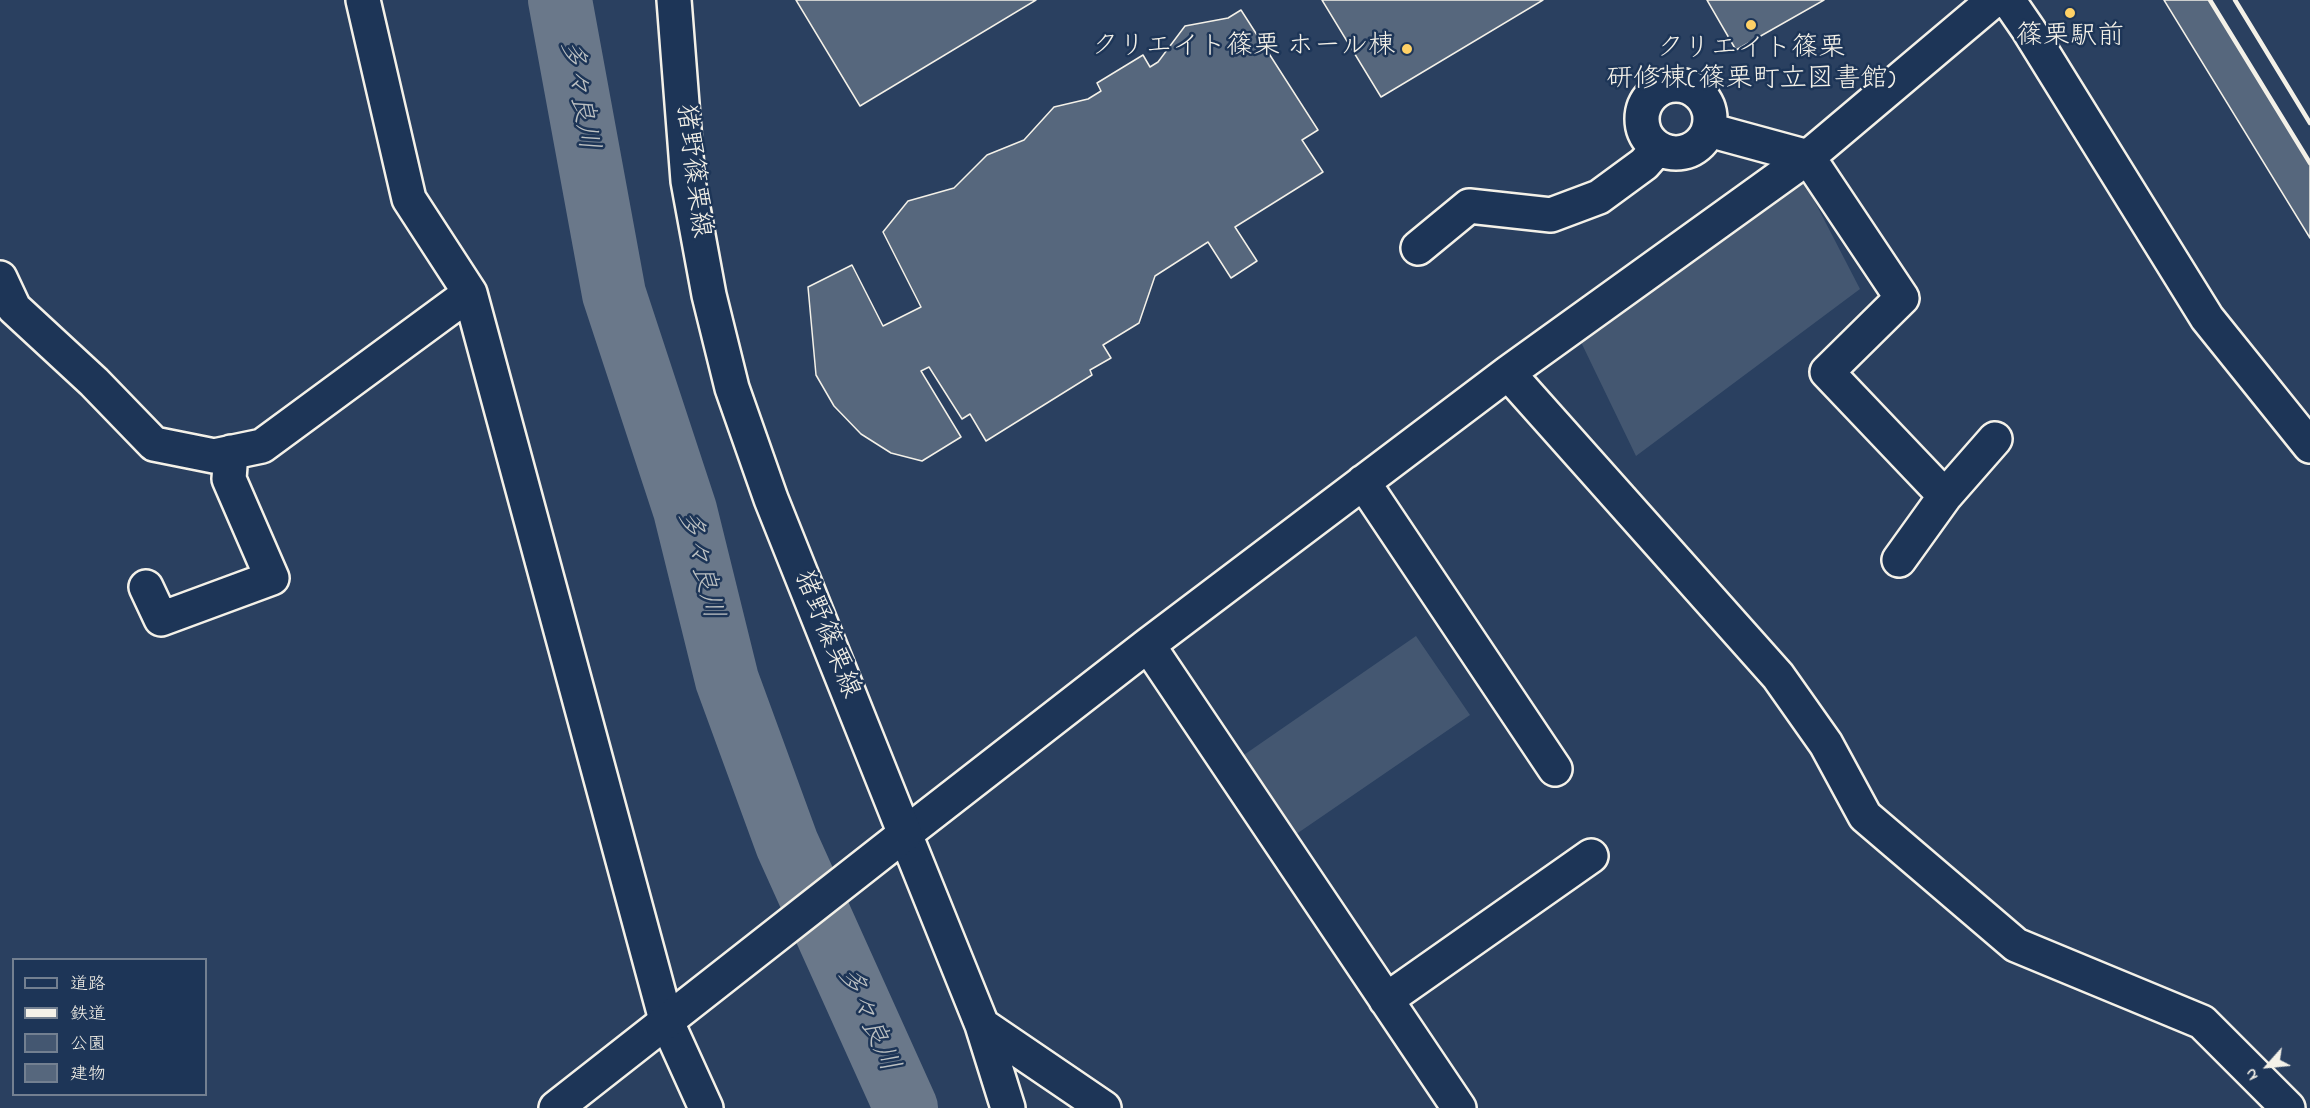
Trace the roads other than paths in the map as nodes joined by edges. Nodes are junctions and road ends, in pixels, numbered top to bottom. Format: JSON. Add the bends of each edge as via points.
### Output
{"nodes":[{"id":1,"x":363,"y":0,"type":"edge"},
{"id":2,"x":674,"y":0,"type":"edge"},
{"id":3,"x":1994,"y":0,"type":"edge"},
{"id":4,"x":2008,"y":0,"type":"edge"},
{"id":5,"x":1709,"y":130,"type":"junction"},
{"id":6,"x":1658,"y":148,"type":"junction"},
{"id":7,"x":1808,"y":157,"type":"junction"},
{"id":8,"x":1418,"y":248,"type":"dead end"},
{"id":9,"x":0,"y":278,"type":"edge"},
{"id":10,"x":470,"y":293,"type":"junction"},
{"id":11,"x":7,"y":307,"type":"edge"},
{"id":12,"x":1508,"y":373,"type":"junction"},
{"id":13,"x":1995,"y":439,"type":"dead end"},
{"id":14,"x":2310,"y":446,"type":"edge"},
{"id":15,"x":231,"y":452,"type":"junction"},
{"id":16,"x":1363,"y":482,"type":"junction"},
{"id":17,"x":1945,"y":496,"type":"junction"},
{"id":18,"x":1899,"y":560,"type":"dead end"},
{"id":19,"x":146,"y":587,"type":"dead end"},
{"id":20,"x":1148,"y":645,"type":"junction"},
{"id":21,"x":1555,"y":769,"type":"dead end"},
{"id":22,"x":896,"y":842,"type":"junction"},
{"id":23,"x":1591,"y":856,"type":"dead end"},
{"id":24,"x":1386,"y":1000,"type":"junction"},
{"id":25,"x":674,"y":1015,"type":"junction"},
{"id":26,"x":982,"y":1025,"type":"junction"},
{"id":27,"x":556,"y":1108,"type":"edge"},
{"id":28,"x":706,"y":1108,"type":"edge"},
{"id":29,"x":1008,"y":1108,"type":"edge"},
{"id":30,"x":1104,"y":1108,"type":"edge"},
{"id":31,"x":1459,"y":1108,"type":"edge"},
{"id":32,"x":2288,"y":1108,"type":"edge"}],
"edges":[{"from":1,"to":10,"type":"street","via":[[408,199]]},
{"from":2,"to":22,"type":"street","name":"猪野篠栗線","via":[[688,181],[709,295],[732,388]]},
{"from":3,"to":7,"type":"street"},
{"from":4,"to":14,"type":"street","via":[[2207,318]]},
{"from":5,"to":6,"type":"street","via":[[1697,147],[1688,151],[1667,152]]},
{"from":5,"to":6,"type":"street","via":[[1709,106],[1694,88],[1659,88],[1644,106],[1642,118],[1643,129]]},
{"from":5,"to":7,"type":"street"},
{"from":6,"to":8,"type":"street","via":[[1644,164],[1599,197],[1551,215],[1469,206]]},
{"from":7,"to":12,"type":"street"},
{"from":7,"to":17,"type":"street","via":[[1902,298],[1827,372]]},
{"from":9,"to":11,"type":"street"},
{"from":10,"to":15,"type":"street","via":[[262,446]]},
{"from":10,"to":25,"type":"street"},
{"from":11,"to":15,"type":"street","via":[[94,382],[154,444],[214,456]]},
{"from":12,"to":16,"type":"street"},
{"from":12,"to":32,"type":"street","via":[[1778,676],[1826,744],[1865,816],[2016,945],[2202,1022]]},
{"from":13,"to":17,"type":"street"},
{"from":15,"to":19,"type":"street","via":[[229,479],[272,578],[161,619]]},
{"from":16,"to":20,"type":"street"},
{"from":16,"to":21,"type":"street"},
{"from":17,"to":18,"type":"street"},
{"from":20,"to":22,"type":"street"},
{"from":20,"to":24,"type":"street"},
{"from":22,"to":25,"type":"street"},
{"from":22,"to":26,"type":"street","name":"猪野篠栗線"},
{"from":23,"to":24,"type":"street"},
{"from":24,"to":31,"type":"street"},
{"from":25,"to":27,"type":"street"},
{"from":25,"to":28,"type":"street"},
{"from":26,"to":29,"type":"street","name":"猪野篠栗線"},
{"from":26,"to":30,"type":"street"}]}
